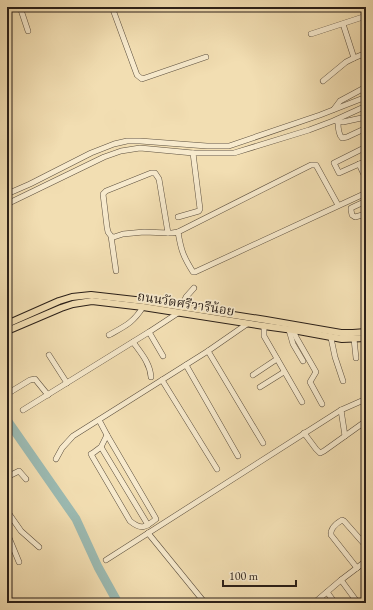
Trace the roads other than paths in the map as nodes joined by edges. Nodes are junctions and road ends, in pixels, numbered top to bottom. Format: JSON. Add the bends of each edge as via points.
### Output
{"nodes":[{"id":1,"x":20,"y":7,"type":"edge"},
{"id":2,"x":112,"y":7,"type":"edge"},
{"id":3,"x":366,"y":16,"type":"edge"},
{"id":4,"x":343,"y":24,"type":"junction"},
{"id":5,"x":28,"y":31,"type":"dead end"},
{"id":6,"x":311,"y":34,"type":"dead end"},
{"id":7,"x":366,"y":53,"type":"edge"},
{"id":8,"x":206,"y":57,"type":"dead end"},
{"id":9,"x":354,"y":58,"type":"junction"},
{"id":10,"x":323,"y":81,"type":"dead end"},
{"id":11,"x":366,"y":87,"type":"edge"},
{"id":12,"x":366,"y":97,"type":"edge"},
{"id":13,"x":366,"y":106,"type":"edge"},
{"id":14,"x":333,"y":110,"type":"junction"},
{"id":15,"x":366,"y":117,"type":"edge"},
{"id":16,"x":335,"y":121,"type":"junction"},
{"id":17,"x":362,"y":130,"type":"dead end"},
{"id":18,"x":260,"y":135,"type":"junction"},
{"id":19,"x":262,"y":144,"type":"junction"},
{"id":20,"x":366,"y":147,"type":"edge"},
{"id":21,"x":193,"y":153,"type":"junction"},
{"id":22,"x":366,"y":160,"type":"edge"},
{"id":23,"x":359,"y":164,"type":"junction"},
{"id":24,"x":366,"y":179,"type":"edge"},
{"id":25,"x":30,"y":184,"type":"junction"},
{"id":26,"x":33,"y":191,"type":"junction"},
{"id":27,"x":366,"y":193,"type":"edge"},
{"id":28,"x":7,"y":194,"type":"edge"},
{"id":29,"x":366,"y":201,"type":"edge"},
{"id":30,"x":7,"y":204,"type":"edge"},
{"id":31,"x":338,"y":205,"type":"junction"},
{"id":32,"x":366,"y":214,"type":"edge"},
{"id":33,"x":178,"y":217,"type":"dead end"},
{"id":34,"x":178,"y":232,"type":"junction"},
{"id":35,"x":168,"y":233,"type":"junction"},
{"id":36,"x":111,"y":236,"type":"junction"},
{"id":37,"x":116,"y":271,"type":"dead end"},
{"id":38,"x":194,"y":288,"type":"dead end"},
{"id":39,"x":143,"y":307,"type":"junction"},
{"id":40,"x":179,"y":310,"type":"junction"},
{"id":41,"x":7,"y":324,"type":"edge"},
{"id":42,"x":247,"y":324,"type":"junction"},
{"id":43,"x":264,"y":326,"type":"junction"},
{"id":44,"x":291,"y":330,"type":"junction"},
{"id":45,"x":7,"y":331,"type":"edge"},
{"id":46,"x":149,"y":332,"type":"junction"},
{"id":47,"x":366,"y":332,"type":"edge"},
{"id":48,"x":109,"y":335,"type":"dead end"},
{"id":49,"x":331,"y":338,"type":"junction"},
{"id":50,"x":366,"y":338,"type":"edge"},
{"id":51,"x":354,"y":339,"type":"junction"},
{"id":52,"x":133,"y":342,"type":"junction"},
{"id":53,"x":208,"y":351,"type":"junction"},
{"id":54,"x":49,"y":355,"type":"dead end"},
{"id":55,"x":163,"y":356,"type":"dead end"},
{"id":56,"x":356,"y":358,"type":"dead end"},
{"id":57,"x":277,"y":359,"type":"junction"},
{"id":58,"x":303,"y":361,"type":"dead end"},
{"id":59,"x":186,"y":365,"type":"junction"},
{"id":60,"x":284,"y":372,"type":"junction"},
{"id":61,"x":253,"y":375,"type":"dead end"},
{"id":62,"x":151,"y":377,"type":"dead end"},
{"id":63,"x":162,"y":380,"type":"junction"},
{"id":64,"x":343,"y":381,"type":"dead end"},
{"id":65,"x":67,"y":383,"type":"junction"},
{"id":66,"x":260,"y":387,"type":"dead end"},
{"id":67,"x":7,"y":394,"type":"edge"},
{"id":68,"x":48,"y":395,"type":"junction"},
{"id":69,"x":366,"y":399,"type":"edge"},
{"id":70,"x":302,"y":402,"type":"dead end"},
{"id":71,"x":322,"y":404,"type":"dead end"},
{"id":72,"x":23,"y":410,"type":"dead end"},
{"id":73,"x":341,"y":410,"type":"junction"},
{"id":74,"x":99,"y":420,"type":"junction"},
{"id":75,"x":366,"y":421,"type":"edge"},
{"id":76,"x":304,"y":433,"type":"junction"},
{"id":77,"x":107,"y":435,"type":"junction"},
{"id":78,"x":345,"y":436,"type":"junction"},
{"id":79,"x":263,"y":443,"type":"dead end"},
{"id":80,"x":101,"y":447,"type":"junction"},
{"id":81,"x":238,"y":456,"type":"dead end"},
{"id":82,"x":56,"y":459,"type":"dead end"},
{"id":83,"x":217,"y":469,"type":"dead end"},
{"id":84,"x":7,"y":477,"type":"edge"},
{"id":85,"x":26,"y":479,"type":"dead end"},
{"id":86,"x":7,"y":511,"type":"edge"},
{"id":87,"x":145,"y":526,"type":"junction"},
{"id":88,"x":7,"y":533,"type":"edge"},
{"id":89,"x":147,"y":534,"type":"junction"},
{"id":90,"x":366,"y":546,"type":"edge"},
{"id":91,"x":39,"y":547,"type":"dead end"},
{"id":92,"x":106,"y":560,"type":"dead end"},
{"id":93,"x":366,"y":561,"type":"edge"},
{"id":94,"x":19,"y":562,"type":"dead end"},
{"id":95,"x":357,"y":568,"type":"junction"},
{"id":96,"x":341,"y":580,"type":"junction"},
{"id":97,"x":327,"y":592,"type":"junction"},
{"id":98,"x":205,"y":603,"type":"edge"},
{"id":99,"x":314,"y":603,"type":"edge"},
{"id":100,"x":335,"y":603,"type":"edge"},
{"id":101,"x":358,"y":603,"type":"edge"}],
"edges":[{"from":1,"to":5,"type":"street"},
{"from":2,"to":8,"type":"street","via":[[137,75],[142,79]]},
{"from":3,"to":4,"type":"street"},
{"from":4,"to":6,"type":"street"},
{"from":4,"to":9,"type":"street"},
{"from":7,"to":9,"type":"street"},
{"from":9,"to":10,"type":"street"},
{"from":11,"to":14,"type":"street","via":[[340,102]]},
{"from":12,"to":14,"type":"street"},
{"from":13,"to":16,"type":"street"},
{"from":14,"to":18,"type":"street"},
{"from":15,"to":16,"type":"street","via":[[343,122]]},
{"from":16,"to":17,"type":"street","via":[[342,138]]},
{"from":16,"to":19,"type":"street"},
{"from":18,"to":19,"type":"street"},
{"from":18,"to":25,"type":"street","via":[[229,146],[127,141],[91,153]]},
{"from":19,"to":21,"type":"street","via":[[234,153]]},
{"from":20,"to":23,"type":"street","via":[[334,163],[339,173]]},
{"from":21,"to":26,"type":"street","via":[[140,148],[121,151]]},
{"from":21,"to":33,"type":"street","via":[[200,209]]},
{"from":22,"to":23,"type":"street"},
{"from":23,"to":24,"type":"street"},
{"from":25,"to":26,"type":"street"},
{"from":25,"to":28,"type":"street"},
{"from":26,"to":30,"type":"street"},
{"from":27,"to":31,"type":"street"},
{"from":29,"to":32,"type":"street","via":[[351,208],[355,217]]},
{"from":31,"to":34,"type":"street","via":[[316,165],[310,165]]},
{"from":31,"to":34,"type":"street","via":[[195,272],[182,253]]},
{"from":34,"to":35,"type":"street"},
{"from":35,"to":36,"type":"street","via":[[144,232]]},
{"from":35,"to":36,"type":"street","via":[[159,179],[155,173],[151,173],[103,194],[108,232]]},
{"from":36,"to":37,"type":"street"},
{"from":38,"to":40,"type":"street"},
{"from":39,"to":40,"type":"main road","name":"ถนนวัดศรีวารีน้อย"},
{"from":39,"to":45,"type":"main road","name":"ถนนวัดศรีวารีน้อย","via":[[83,302],[61,308]]},
{"from":39,"to":48,"type":"street","via":[[130,323]]},
{"from":40,"to":41,"type":"main road","name":"ถนนวัดศรีวารีน้อย","via":[[144,301],[91,294],[59,302]]},
{"from":40,"to":42,"type":"main road","name":"ถนนวัดศรีวารีน้อย"},
{"from":40,"to":46,"type":"street"},
{"from":40,"to":47,"type":"main road","name":"ถนนวัดศรีวารีน้อย","via":[[266,320],[341,333]]},
{"from":42,"to":43,"type":"main road","name":"ถนนวัดศรีวารีน้อย"},
{"from":42,"to":53,"type":"street"},
{"from":43,"to":44,"type":"main road","name":"ถนนวัดศรีวารีน้อย"},
{"from":43,"to":57,"type":"street","via":[[264,336]]},
{"from":44,"to":49,"type":"main road","name":"ถนนวัดศรีวารีน้อย"},
{"from":44,"to":58,"type":"street","via":[[293,344]]},
{"from":44,"to":71,"type":"street","via":[[316,372],[310,382]]},
{"from":46,"to":52,"type":"street"},
{"from":46,"to":55,"type":"street"},
{"from":49,"to":51,"type":"main road","name":"ถนนวัดศรีวารีน้อย"},
{"from":49,"to":64,"type":"street"},
{"from":50,"to":51,"type":"main road","name":"ถนนวัดศรีวารีน้อย"},
{"from":51,"to":56,"type":"street"},
{"from":52,"to":62,"type":"street","via":[[146,360]]},
{"from":52,"to":65,"type":"street"},
{"from":53,"to":59,"type":"street"},
{"from":53,"to":79,"type":"street"},
{"from":54,"to":65,"type":"street"},
{"from":57,"to":60,"type":"street"},
{"from":57,"to":61,"type":"street"},
{"from":59,"to":63,"type":"street"},
{"from":59,"to":81,"type":"street"},
{"from":60,"to":66,"type":"street"},
{"from":60,"to":70,"type":"street"},
{"from":63,"to":74,"type":"street"},
{"from":63,"to":83,"type":"street"},
{"from":65,"to":68,"type":"street"},
{"from":67,"to":68,"type":"street","via":[[35,379]]},
{"from":68,"to":72,"type":"street"},
{"from":69,"to":73,"type":"street"},
{"from":73,"to":76,"type":"street"},
{"from":73,"to":78,"type":"street"},
{"from":74,"to":77,"type":"street"},
{"from":74,"to":82,"type":"street","via":[[73,436]]},
{"from":75,"to":78,"type":"street"},
{"from":76,"to":78,"type":"street","via":[[320,453]]},
{"from":76,"to":89,"type":"street"},
{"from":77,"to":80,"type":"street"},
{"from":77,"to":87,"type":"street","via":[[156,519]]},
{"from":80,"to":87,"type":"street"},
{"from":80,"to":87,"type":"street","via":[[92,453],[92,456],[130,521],[136,526]]},
{"from":84,"to":85,"type":"street","via":[[19,471]]},
{"from":86,"to":91,"type":"street","via":[[21,531]]},
{"from":87,"to":89,"type":"street"},
{"from":88,"to":94,"type":"street"},
{"from":89,"to":92,"type":"street"},
{"from":89,"to":98,"type":"street"},
{"from":90,"to":95,"type":"street","via":[[344,521],[331,529],[331,535]]},
{"from":93,"to":95,"type":"street"},
{"from":95,"to":96,"type":"street"},
{"from":96,"to":97,"type":"street"},
{"from":96,"to":101,"type":"street"},
{"from":97,"to":99,"type":"street"},
{"from":97,"to":100,"type":"street"}]}
